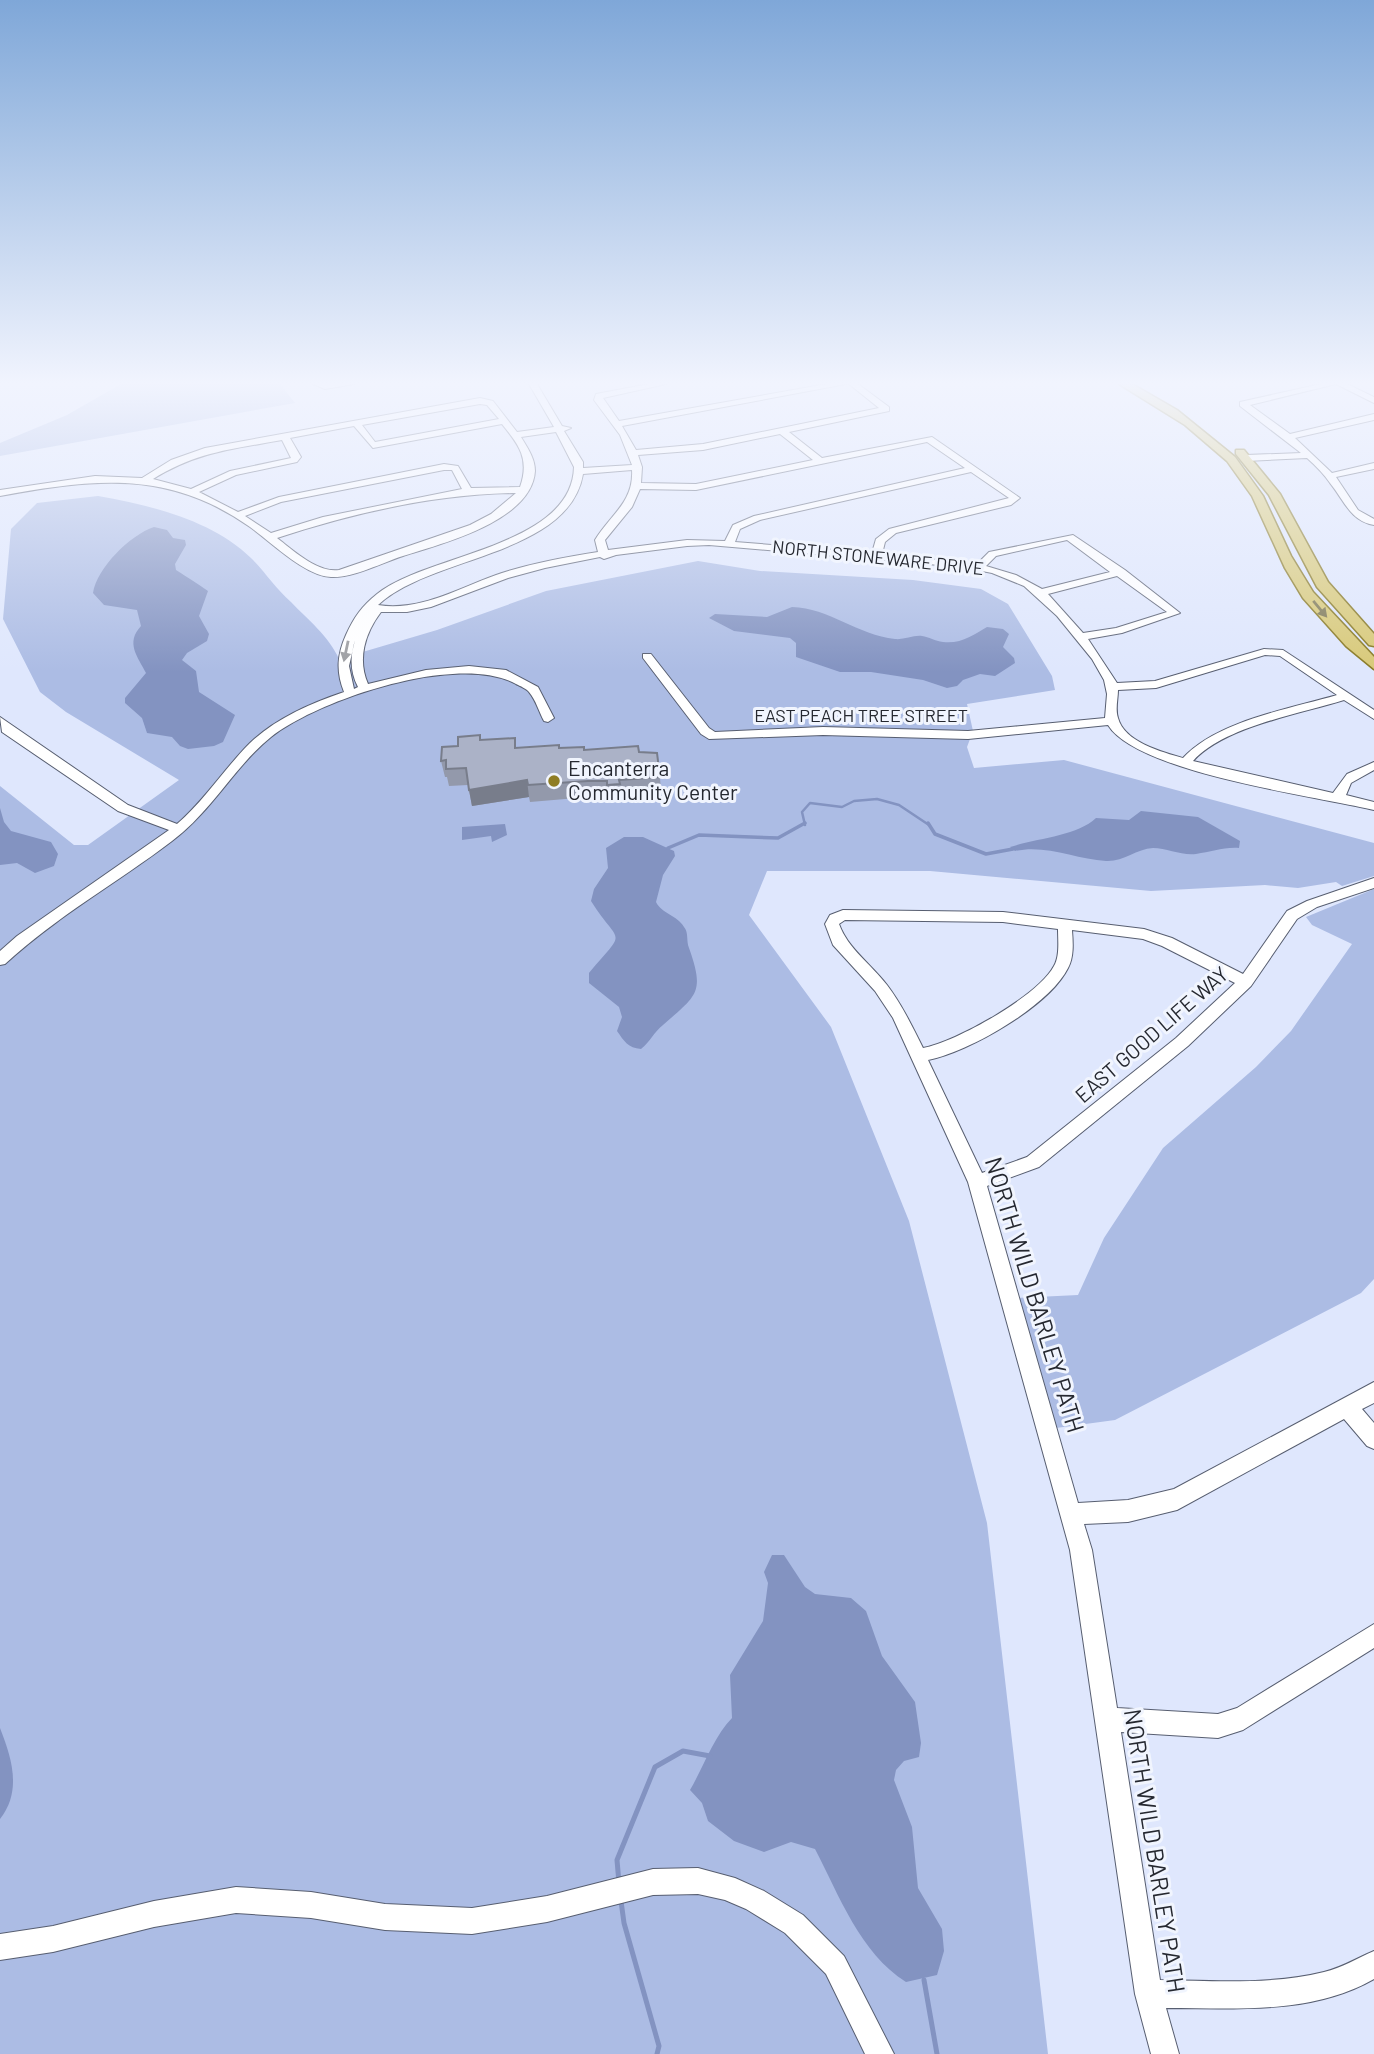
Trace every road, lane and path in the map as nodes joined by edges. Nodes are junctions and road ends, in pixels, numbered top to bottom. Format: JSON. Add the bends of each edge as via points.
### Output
{"nodes":[{"id":1,"x":77,"y":480,"type":"edge"},
{"id":2,"x":141,"y":480,"type":"edge"},
{"id":3,"x":145,"y":480,"type":"joint"},
{"id":4,"x":218,"y":480,"type":"edge"},
{"id":5,"x":384,"y":480,"type":"edge"},
{"id":6,"x":460,"y":480,"type":"edge"},
{"id":7,"x":528,"y":480,"type":"edge"},
{"id":8,"x":579,"y":480,"type":"edge"},
{"id":9,"x":637,"y":480,"type":"edge"},
{"id":10,"x":726,"y":480,"type":"edge"},
{"id":11,"x":926,"y":480,"type":"edge"},
{"id":12,"x":989,"y":480,"type":"edge"},
{"id":13,"x":1246,"y":480,"type":"edge"},
{"id":14,"x":1263,"y":480,"type":"edge"},
{"id":15,"x":1332,"y":480,"type":"edge"},
{"id":16,"x":637,"y":486,"type":"junction"},
{"id":17,"x":523,"y":490,"type":"junction"},
{"id":18,"x":194,"y":491,"type":"junction"},
{"id":19,"x":468,"y":491,"type":"junction"},
{"id":20,"x":0,"y":493,"type":"edge"},
{"id":21,"x":238,"y":515,"type":"junction"},
{"id":22,"x":1371,"y":522,"type":"edge"},
{"id":23,"x":270,"y":537,"type":"junction"},
{"id":24,"x":430,"y":544,"type":"junction"},
{"id":25,"x":729,"y":544,"type":"junction"},
{"id":26,"x":604,"y":556,"type":"junction"},
{"id":27,"x":876,"y":556,"type":"junction"},
{"id":28,"x":458,"y":566,"type":"junction"},
{"id":29,"x":980,"y":566,"type":"junction"},
{"id":30,"x":1121,"y":572,"type":"junction"},
{"id":31,"x":1040,"y":593,"type":"junction"},
{"id":32,"x":373,"y":608,"type":"junction"},
{"id":33,"x":1079,"y":637,"type":"junction"},
{"id":34,"x":1374,"y":642,"type":"edge"},
{"id":35,"x":647,"y":656,"type":"dead end"},
{"id":36,"x":1374,"y":665,"type":"edge"},
{"id":37,"x":1112,"y":687,"type":"junction"},
{"id":38,"x":358,"y":692,"type":"junction"},
{"id":39,"x":1346,"y":696,"type":"junction"},
{"id":40,"x":1374,"y":715,"type":"edge"},
{"id":41,"x":548,"y":718,"type":"dead end"},
{"id":42,"x":1112,"y":721,"type":"junction"},
{"id":43,"x":0,"y":722,"type":"edge"},
{"id":44,"x":1185,"y":763,"type":"junction"},
{"id":45,"x":1374,"y":766,"type":"edge"},
{"id":46,"x":1339,"y":797,"type":"junction"},
{"id":47,"x":1374,"y":806,"type":"edge"},
{"id":48,"x":178,"y":829,"type":"junction"},
{"id":49,"x":1374,"y":883,"type":"edge"},
{"id":50,"x":1065,"y":925,"type":"junction"},
{"id":51,"x":0,"y":960,"type":"edge"},
{"id":52,"x":1246,"y":982,"type":"junction"},
{"id":53,"x":919,"y":1055,"type":"junction"},
{"id":54,"x":977,"y":1182,"type":"junction"},
{"id":55,"x":1374,"y":1392,"type":"edge"},
{"id":56,"x":1347,"y":1408,"type":"junction"},
{"id":57,"x":1374,"y":1438,"type":"edge"},
{"id":58,"x":1072,"y":1514,"type":"junction"},
{"id":59,"x":1374,"y":1635,"type":"edge"},
{"id":60,"x":1107,"y":1719,"type":"junction"},
{"id":61,"x":0,"y":1947,"type":"edge"},
{"id":62,"x":1374,"y":1964,"type":"edge"},
{"id":63,"x":1149,"y":1994,"type":"junction"},
{"id":64,"x":880,"y":2054,"type":"edge"},
{"id":65,"x":1165,"y":2054,"type":"edge"}],
"edges":[{"from":1,"to":20,"type":"street"},
{"from":2,"to":3,"type":"street"},
{"from":3,"to":18,"type":"street"},
{"from":4,"to":18,"type":"street"},
{"from":5,"to":21,"type":"street","via":[[279,500]]},
{"from":6,"to":19,"type":"street"},
{"from":7,"to":17,"type":"street"},
{"from":8,"to":28,"type":"street","via":[[552,517],[509,544]]},
{"from":9,"to":16,"type":"street"},
{"from":10,"to":16,"type":"street","via":[[696,486]]},
{"from":11,"to":25,"type":"street","via":[[757,518],[736,527]]},
{"from":12,"to":27,"type":"street","via":[[1014,501],[893,531],[880,541]]},
{"from":13,"to":36,"type":"main road","one_way":true,"via":[[1300,583],[1332,624]]},
{"from":14,"to":34,"type":"main road","via":[[1322,584]]},
{"from":15,"to":22,"type":"street","via":[[1359,516]]},
{"from":16,"to":26,"type":"street","via":[[630,503],[600,540]]},
{"from":17,"to":19,"type":"street"},
{"from":17,"to":24,"type":"street","via":[[498,514]]},
{"from":18,"to":21,"type":"street"},
{"from":19,"to":23,"type":"street","via":[[323,520]]},
{"from":21,"to":23,"type":"street"},
{"from":23,"to":24,"type":"street","via":[[331,574]]},
{"from":24,"to":28,"type":"street"},
{"from":25,"to":26,"type":"street","name":"NORTH STONEWARE DRIVE","via":[[682,542]]},
{"from":25,"to":27,"type":"street","name":"NORTH STONEWARE DRIVE"},
{"from":26,"to":32,"type":"street","name":"NORTH STONEWARE DRIVE","via":[[521,570],[416,608]]},
{"from":27,"to":29,"type":"street","name":"NORTH STONEWARE DRIVE"},
{"from":28,"to":32,"type":"street","via":[[403,583]]},
{"from":29,"to":30,"type":"street","via":[[993,554],[1064,536]]},
{"from":29,"to":31,"type":"street","name":"NORTH STONEWARE DRIVE"},
{"from":30,"to":31,"type":"street"},
{"from":30,"to":33,"type":"street","via":[[1175,613],[1118,631]]},
{"from":31,"to":33,"type":"street","name":"NORTH STONEWARE DRIVE"},
{"from":32,"to":38,"type":"street","via":[[354,624],[345,652],[343,674]]},
{"from":33,"to":37,"type":"street","name":"NORTH STONEWARE DRIVE"},
{"from":35,"to":42,"type":"street","name":"EAST PEACH TREE STREET","via":[[713,736],[823,731],[968,735]]},
{"from":37,"to":39,"type":"street","via":[[1156,684],[1276,651]]},
{"from":37,"to":42,"type":"street"},
{"from":38,"to":41,"type":"street","via":[[430,673],[476,668],[518,678],[538,692]]},
{"from":38,"to":48,"type":"street","via":[[303,712],[262,738],[208,802]]},
{"from":39,"to":40,"type":"street"},
{"from":39,"to":44,"type":"street","via":[[1213,738]]},
{"from":42,"to":44,"type":"street","via":[[1136,745]]},
{"from":43,"to":48,"type":"street","via":[[123,808]]},
{"from":44,"to":46,"type":"street"},
{"from":45,"to":46,"type":"street","via":[[1353,775]]},
{"from":46,"to":47,"type":"street"},
{"from":48,"to":51,"type":"street","via":[[46,919]]},
{"from":49,"to":52,"type":"street","name":"EAST GOOD LIFE WAY","via":[[1292,915]]},
{"from":50,"to":52,"type":"street","name":"NORTH WILD BARLEY PATH","via":[[1144,934]]},
{"from":50,"to":53,"type":"street","via":[[1060,969],[1046,983],[988,1028],[934,1055]]},
{"from":50,"to":53,"type":"street","name":"NORTH WILD BARLEY PATH","via":[[942,914],[843,915],[835,919],[833,931],[838,941],[880,987]]},
{"from":52,"to":54,"type":"street","name":"EAST GOOD LIFE WAY","via":[[1182,1042],[1033,1162]]},
{"from":53,"to":54,"type":"street","name":"NORTH WILD BARLEY PATH"},
{"from":54,"to":58,"type":"street","name":"NORTH WILD BARLEY PATH"},
{"from":55,"to":56,"type":"street"},
{"from":56,"to":57,"type":"street"},
{"from":56,"to":58,"type":"street","via":[[1177,1499],[1128,1511]]},
{"from":58,"to":60,"type":"street","name":"NORTH WILD BARLEY PATH"},
{"from":59,"to":60,"type":"street","via":[[1243,1718],[1218,1726]]},
{"from":60,"to":63,"type":"street","name":"NORTH WILD BARLEY PATH"},
{"from":61,"to":64,"type":"street","via":[[236,1900],[312,1905],[386,1917],[472,1921],[653,1882],[698,1881],[726,1887],[794,1924],[835,1965]]},
{"from":62,"to":63,"type":"street","via":[[1340,1983],[1311,1990]]},
{"from":63,"to":65,"type":"street","name":"NORTH WILD BARLEY PATH"}]}
